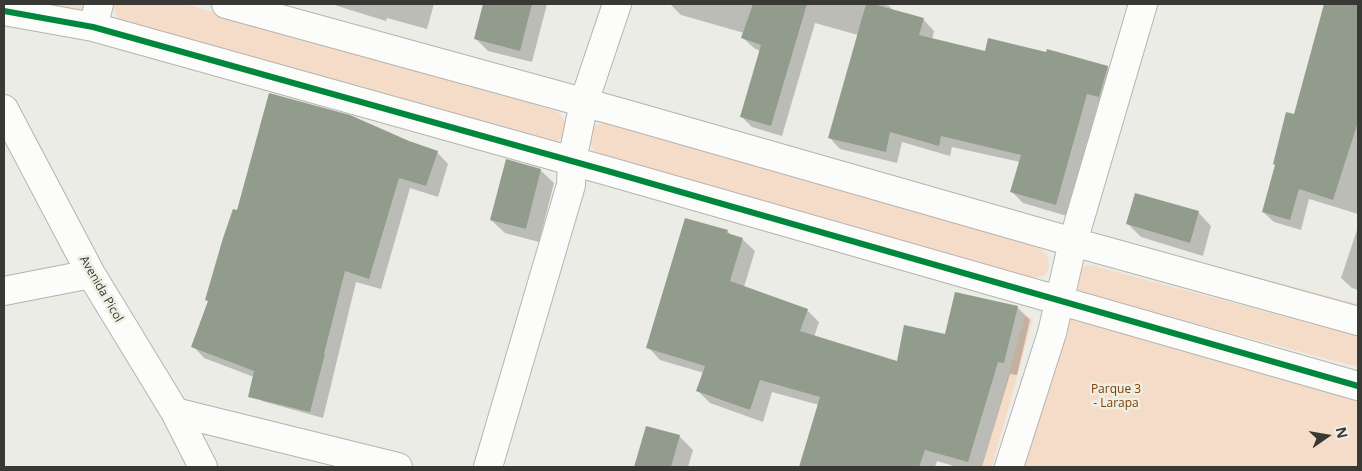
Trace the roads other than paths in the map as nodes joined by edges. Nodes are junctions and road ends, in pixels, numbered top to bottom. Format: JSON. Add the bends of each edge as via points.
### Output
{"nodes":[{"id":1,"x":226,"y":4,"type":"edge"},
{"id":2,"x":617,"y":4,"type":"edge"},
{"id":3,"x":1143,"y":4,"type":"edge"},
{"id":4,"x":4,"y":11,"type":"edge"},
{"id":5,"x":96,"y":15,"type":"edge"},
{"id":6,"x":584,"y":102,"type":"junction"},
{"id":7,"x":4,"y":109,"type":"edge"},
{"id":8,"x":572,"y":161,"type":"junction"},
{"id":9,"x":1073,"y":242,"type":"junction"},
{"id":10,"x":92,"y":274,"type":"junction"},
{"id":11,"x":4,"y":290,"type":"edge"},
{"id":12,"x":1060,"y":300,"type":"junction"},
{"id":13,"x":1358,"y":321,"type":"edge"},
{"id":14,"x":1358,"y":386,"type":"edge"},
{"id":15,"x":174,"y":412,"type":"junction"},
{"id":16,"x":204,"y":467,"type":"edge"},
{"id":17,"x":398,"y":467,"type":"edge"},
{"id":18,"x":488,"y":467,"type":"edge"},
{"id":19,"x":1010,"y":467,"type":"edge"}],
"edges":[{"from":1,"to":6,"type":"street"},
{"from":2,"to":6,"type":"street"},
{"from":3,"to":9,"type":"street"},
{"from":4,"to":5,"type":"street"},
{"from":5,"to":8,"type":"street"},
{"from":6,"to":8,"type":"street"},
{"from":6,"to":9,"type":"street"},
{"from":7,"to":10,"type":"street","name":"Avenida Picol"},
{"from":8,"to":12,"type":"street"},
{"from":8,"to":18,"type":"street","via":[[571,185]]},
{"from":9,"to":12,"type":"street"},
{"from":9,"to":13,"type":"street"},
{"from":10,"to":11,"type":"street"},
{"from":10,"to":15,"type":"street","name":"Avenida Picol"},
{"from":12,"to":14,"type":"street"},
{"from":12,"to":19,"type":"street"},
{"from":15,"to":16,"type":"street","name":"Avenida Picol"},
{"from":15,"to":17,"type":"street"}]}
